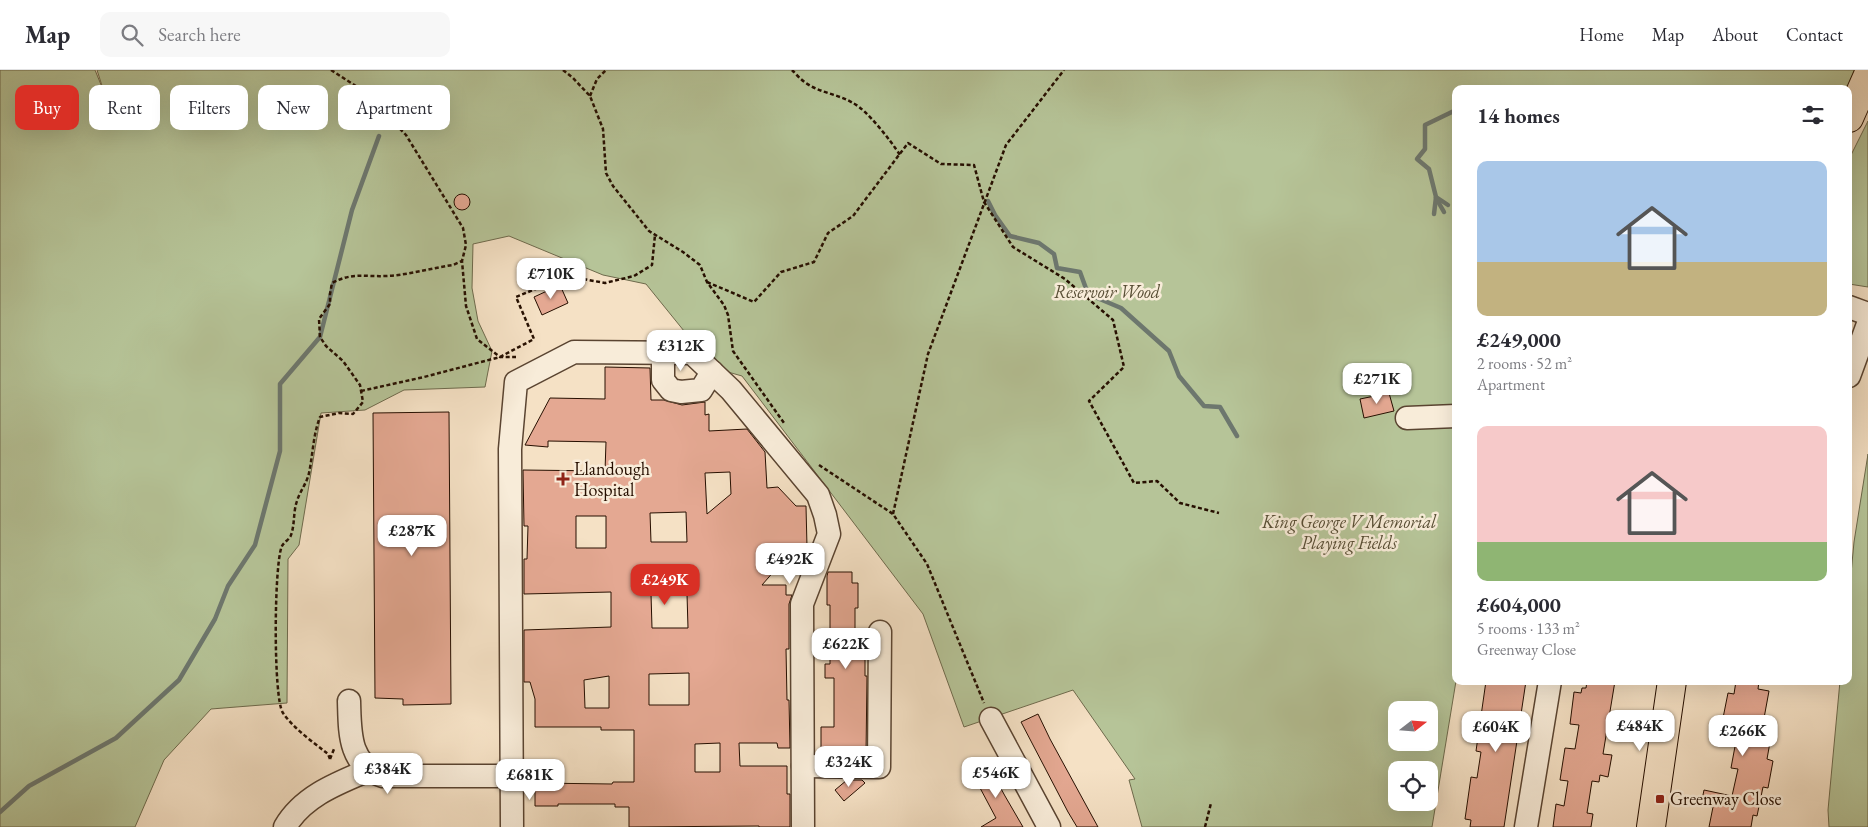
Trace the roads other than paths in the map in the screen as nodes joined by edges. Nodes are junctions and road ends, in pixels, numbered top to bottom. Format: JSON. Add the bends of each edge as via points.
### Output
{"nodes":[{"id":1,"x":1868,"y":75,"type":"edge"},
{"id":2,"x":1852,"y":111,"type":"edge"},
{"id":3,"x":1852,"y":308,"type":"edge"},
{"id":4,"x":1868,"y":314,"type":"edge"},
{"id":5,"x":1868,"y":324,"type":"edge"},
{"id":6,"x":662,"y":352,"type":"junction"},
{"id":7,"x":1852,"y":368,"type":"edge"},
{"id":8,"x":712,"y":372,"type":"junction"},
{"id":9,"x":1452,"y":416,"type":"edge"},
{"id":10,"x":1407,"y":418,"type":"dead end"},
{"id":11,"x":880,"y":632,"type":"dead end"},
{"id":12,"x":1549,"y":685,"type":"edge"},
{"id":13,"x":1671,"y":685,"type":"edge"},
{"id":14,"x":350,"y":701,"type":"dead end"},
{"id":15,"x":991,"y":719,"type":"road end"},
{"id":16,"x":803,"y":766,"type":"junction"},
{"id":17,"x":369,"y":770,"type":"junction"},
{"id":18,"x":512,"y":776,"type":"junction"},
{"id":19,"x":286,"y":827,"type":"edge"},
{"id":20,"x":512,"y":827,"type":"edge"},
{"id":21,"x":803,"y":827,"type":"edge"},
{"id":22,"x":1049,"y":827,"type":"edge"},
{"id":23,"x":1526,"y":827,"type":"edge"},
{"id":24,"x":1651,"y":827,"type":"edge"}],
"edges":[{"from":1,"to":2,"type":"main road"},
{"from":3,"to":4,"type":"street"},
{"from":5,"to":7,"type":"street"},
{"from":6,"to":8,"type":"street","via":[[692,353]]},
{"from":6,"to":8,"type":"street","via":[[663,380],[671,390],[701,390]]},
{"from":6,"to":18,"type":"street","via":[[574,352],[516,382],[510,449]]},
{"from":8,"to":16,"type":"street","via":[[731,390],[818,495],[825,515],[829,534],[802,604]]},
{"from":9,"to":10,"type":"street"},
{"from":11,"to":16,"type":"street","via":[[879,766]]},
{"from":12,"to":23,"type":"street"},
{"from":13,"to":24,"type":"main road"},
{"from":14,"to":17,"type":"street","via":[[354,749]]},
{"from":15,"to":22,"type":"street"},
{"from":16,"to":21,"type":"street"},
{"from":17,"to":18,"type":"street","via":[[383,776]]},
{"from":17,"to":19,"type":"street","via":[[320,793],[296,812]]},
{"from":18,"to":20,"type":"street"}]}
